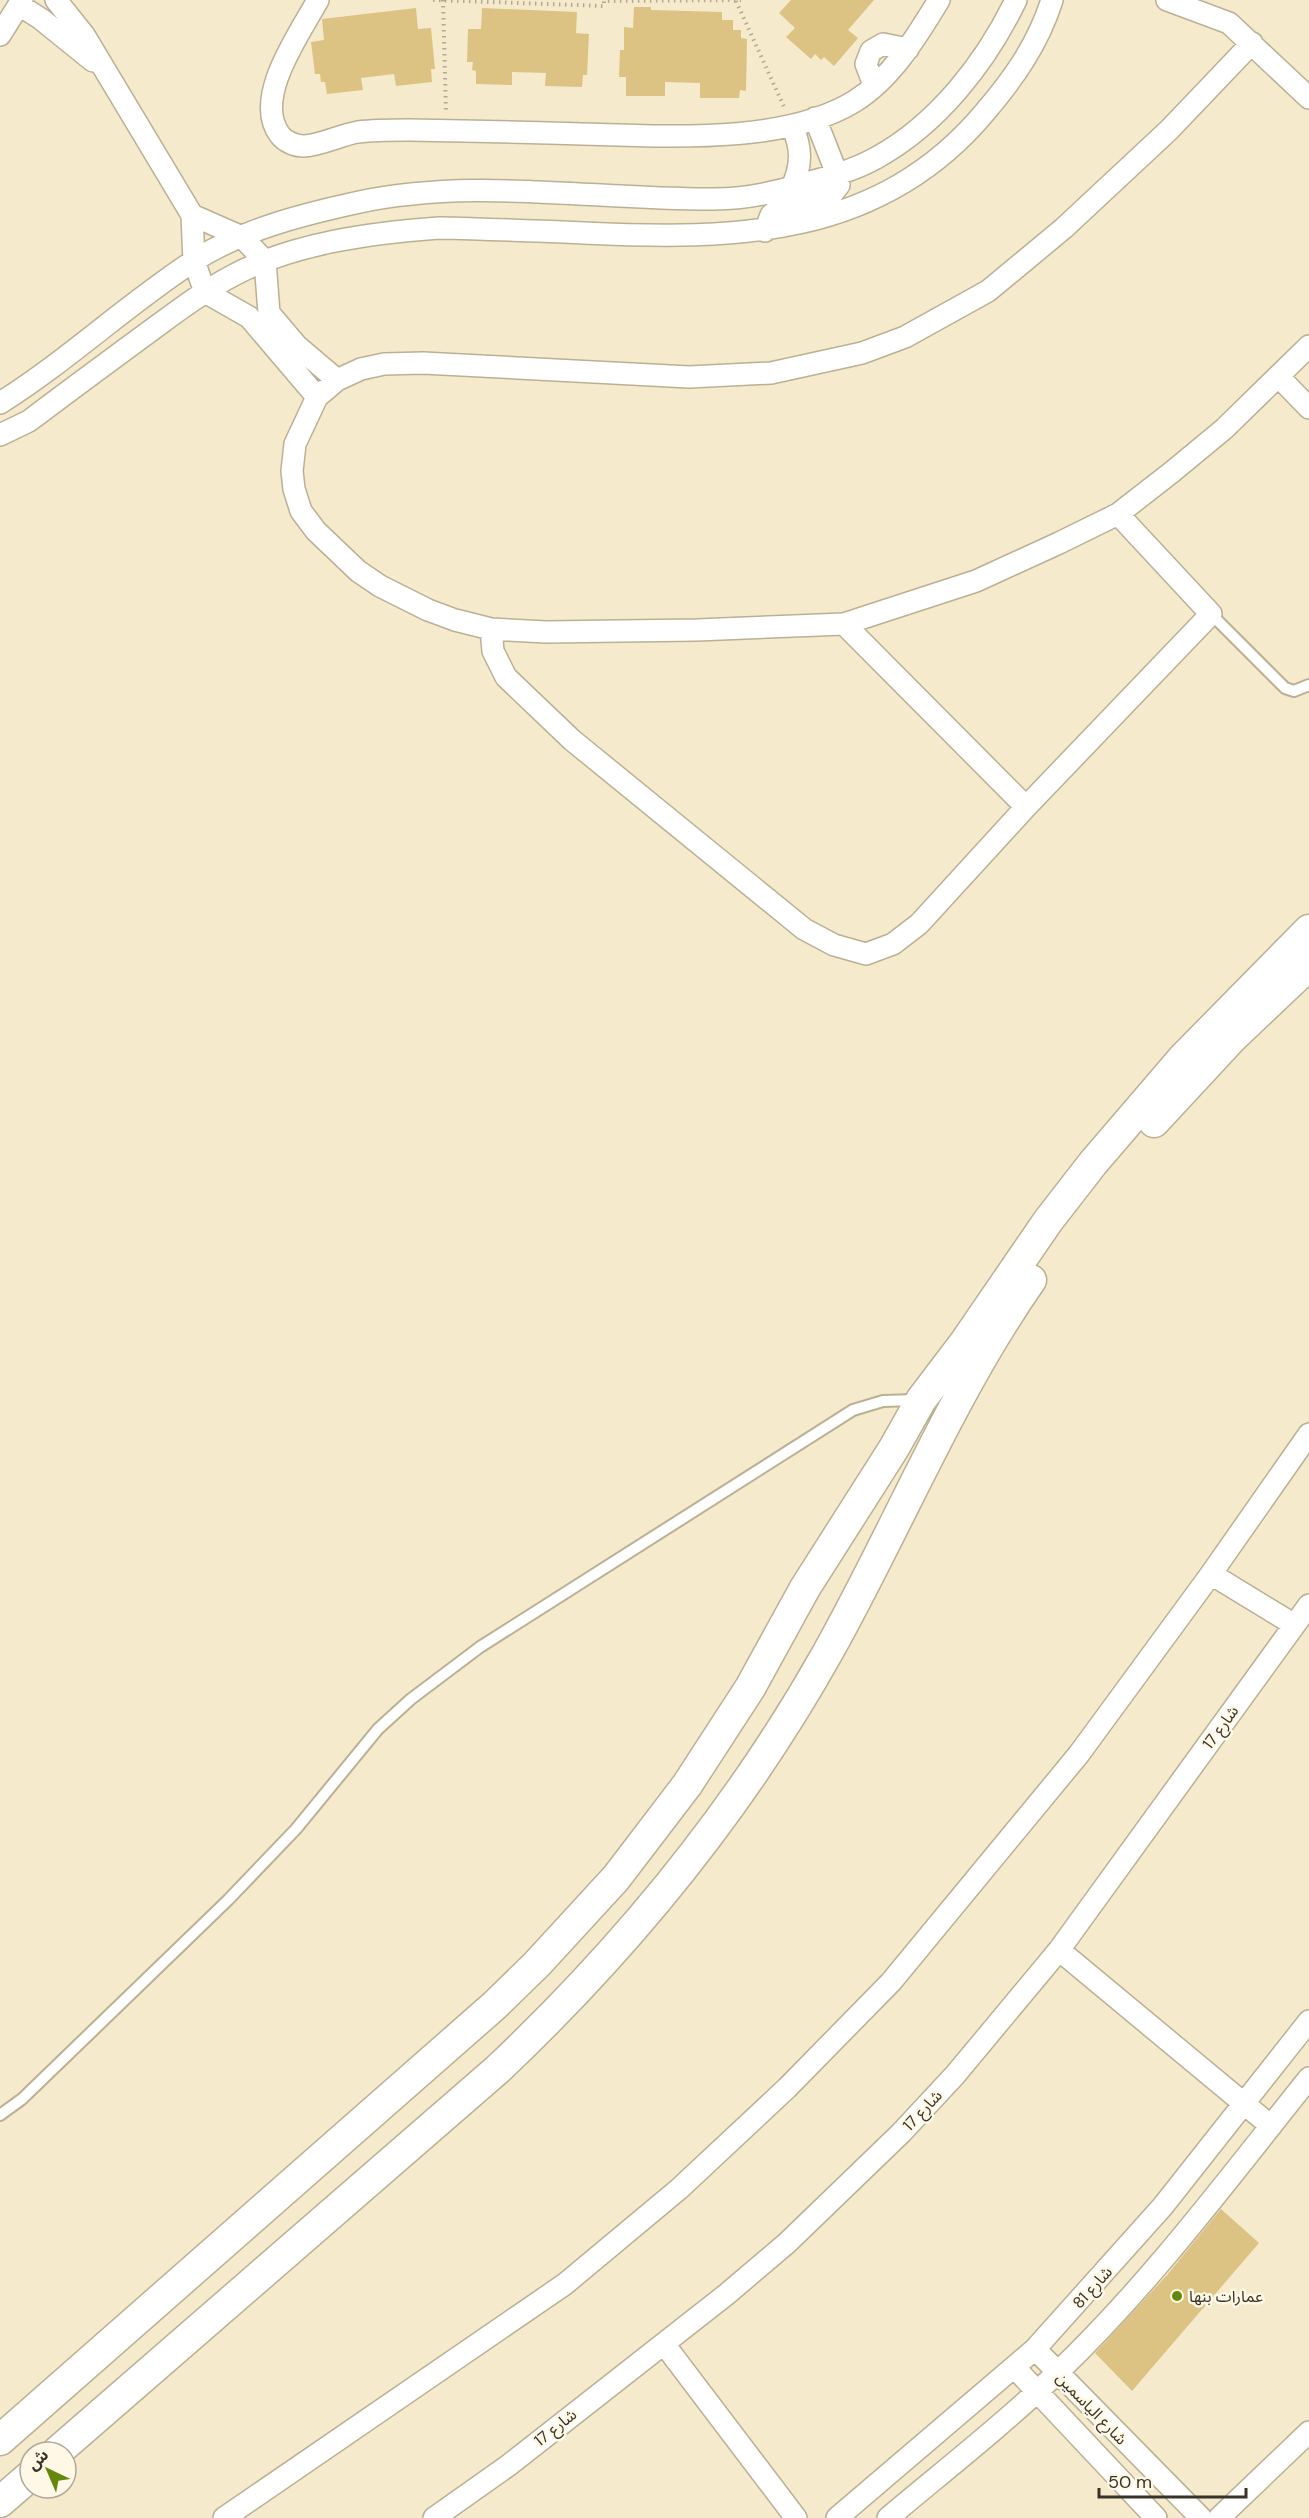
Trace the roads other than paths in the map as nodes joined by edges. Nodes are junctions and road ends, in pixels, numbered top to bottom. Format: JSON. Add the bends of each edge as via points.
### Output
{"nodes":[{"id":1,"x":56,"y":0,"type":"edge"},
{"id":2,"x":318,"y":0,"type":"edge"},
{"id":3,"x":939,"y":0,"type":"edge"},
{"id":4,"x":1016,"y":0,"type":"edge"},
{"id":5,"x":1052,"y":0,"type":"edge"},
{"id":6,"x":1167,"y":0,"type":"edge"},
{"id":7,"x":21,"y":2,"type":"edge"},
{"id":8,"x":0,"y":35,"type":"edge"},
{"id":9,"x":1252,"y":43,"type":"junction"},
{"id":10,"x":112,"y":79,"type":"junction"},
{"id":11,"x":1309,"y":99,"type":"edge"},
{"id":12,"x":804,"y":122,"type":"junction"},
{"id":13,"x":832,"y":176,"type":"junction"},
{"id":14,"x":792,"y":187,"type":"junction"},
{"id":15,"x":192,"y":215,"type":"junction"},
{"id":16,"x":765,"y":231,"type":"junction"},
{"id":17,"x":242,"y":237,"type":"junction"},
{"id":18,"x":194,"y":261,"type":"junction"},
{"id":19,"x":266,"y":261,"type":"junction"},
{"id":20,"x":205,"y":292,"type":"junction"},
{"id":21,"x":1309,"y":346,"type":"edge"},
{"id":22,"x":1279,"y":377,"type":"junction"},
{"id":23,"x":337,"y":380,"type":"junction"},
{"id":24,"x":317,"y":397,"type":"junction"},
{"id":25,"x":0,"y":403,"type":"edge"},
{"id":26,"x":1309,"y":408,"type":"edge"},
{"id":27,"x":0,"y":435,"type":"edge"},
{"id":28,"x":1118,"y":514,"type":"junction"},
{"id":29,"x":1211,"y":614,"type":"junction"},
{"id":30,"x":844,"y":624,"type":"junction"},
{"id":31,"x":491,"y":629,"type":"junction"},
{"id":32,"x":1309,"y":686,"type":"edge"},
{"id":33,"x":1026,"y":807,"type":"junction"},
{"id":34,"x":1309,"y":930,"type":"edge"},
{"id":35,"x":1309,"y":965,"type":"edge"},
{"id":36,"x":921,"y":1400,"type":"junction"},
{"id":37,"x":1309,"y":1434,"type":"edge"},
{"id":38,"x":1211,"y":1574,"type":"junction"},
{"id":39,"x":1309,"y":1605,"type":"edge"},
{"id":40,"x":1293,"y":1624,"type":"junction"},
{"id":41,"x":1059,"y":1950,"type":"junction"},
{"id":42,"x":1309,"y":2021,"type":"edge"},
{"id":43,"x":1309,"y":2078,"type":"edge"},
{"id":44,"x":1243,"y":2104,"type":"junction"},
{"id":45,"x":0,"y":2115,"type":"edge"},
{"id":46,"x":1271,"y":2126,"type":"junction"},
{"id":47,"x":664,"y":2344,"type":"junction"},
{"id":48,"x":1035,"y":2349,"type":"junction"},
{"id":49,"x":1015,"y":2368,"type":"junction"},
{"id":50,"x":1058,"y":2373,"type":"junction"},
{"id":51,"x":1036,"y":2391,"type":"junction"},
{"id":52,"x":1309,"y":2432,"type":"edge"},
{"id":53,"x":0,"y":2440,"type":"edge"},
{"id":54,"x":71,"y":2440,"type":"edge"},
{"id":55,"x":18,"y":2486,"type":"edge"},
{"id":56,"x":0,"y":2502,"type":"edge"},
{"id":57,"x":224,"y":2518,"type":"edge"},
{"id":58,"x":434,"y":2518,"type":"edge"},
{"id":59,"x":796,"y":2518,"type":"edge"},
{"id":60,"x":837,"y":2518,"type":"edge"},
{"id":61,"x":888,"y":2518,"type":"edge"},
{"id":62,"x":1156,"y":2518,"type":"edge"},
{"id":63,"x":1201,"y":2518,"type":"edge"},
{"id":64,"x":1219,"y":2518,"type":"edge"}],
"edges":[{"from":1,"to":10,"type":"street"},
{"from":2,"to":12,"type":"street","via":[[275,82],[271,98],[271,116],[283,139],[303,146],[359,132],[711,135]]},
{"from":3,"to":12,"type":"street","via":[[908,49],[874,85],[855,101]]},
{"from":4,"to":13,"type":"street","via":[[998,38],[947,102],[877,158]]},
{"from":5,"to":16,"type":"street","via":[[1045,23],[1020,69],[953,147],[890,192],[811,222]]},
{"from":6,"to":9,"type":"street","via":[[1229,23]]},
{"from":7,"to":8,"type":"street"},
{"from":7,"to":10,"type":"street"},
{"from":9,"to":11,"type":"street"},
{"from":9,"to":23,"type":"street","via":[[1169,130],[1047,242],[988,291],[905,337],[862,352],[771,373],[689,377],[423,363],[384,364]]},
{"from":10,"to":15,"type":"street"},
{"from":12,"to":13,"type":"street"},
{"from":12,"to":14,"type":"street","via":[[799,141],[799,172]]},
{"from":13,"to":14,"type":"street"},
{"from":13,"to":16,"type":"street","via":[[839,185],[832,194],[776,211]]},
{"from":14,"to":17,"type":"street","via":[[717,199],[485,190],[426,193],[356,202]]},
{"from":15,"to":17,"type":"street"},
{"from":15,"to":18,"type":"street"},
{"from":16,"to":19,"type":"street","via":[[689,236],[439,228],[327,243]]},
{"from":17,"to":18,"type":"street"},
{"from":17,"to":19,"type":"street"},
{"from":18,"to":20,"type":"street"},
{"from":18,"to":25,"type":"street"},
{"from":19,"to":20,"type":"street"},
{"from":19,"to":23,"type":"street","via":[[269,313],[297,346]]},
{"from":20,"to":24,"type":"street","via":[[249,317]]},
{"from":20,"to":27,"type":"street","via":[[28,421]]},
{"from":21,"to":22,"type":"street"},
{"from":22,"to":26,"type":"street"},
{"from":22,"to":28,"type":"street","via":[[1224,429]]},
{"from":23,"to":24,"type":"street"},
{"from":24,"to":31,"type":"street","via":[[295,444],[292,471],[301,511],[311,525],[380,586],[428,610]]},
{"from":28,"to":29,"type":"street"},
{"from":28,"to":30,"type":"street","via":[[975,581]]},
{"from":29,"to":32,"type":"lane","via":[[1285,688],[1294,691]]},
{"from":29,"to":33,"type":"street"},
{"from":30,"to":31,"type":"street","via":[[618,631]]},
{"from":30,"to":33,"type":"street"},
{"from":31,"to":33,"type":"street","via":[[493,651],[506,677],[572,740],[804,929],[834,945],[866,954],[893,944],[919,924]]},
{"from":34,"to":36,"type":"main road","via":[[1199,1041],[1115,1136],[1048,1221]]},
{"from":35,"to":54,"type":"main road","via":[[1232,1038],[1140,1138],[1015,1303],[796,1706],[725,1814],[645,1916],[498,2069]]},
{"from":36,"to":45,"type":"lane","via":[[883,1401],[853,1410],[446,1671],[378,1729],[296,1829],[228,1900],[22,2099]]},
{"from":36,"to":53,"type":"main road","via":[[822,1559],[720,1737],[653,1832],[578,1922],[495,2005]]},
{"from":37,"to":38,"type":"street"},
{"from":38,"to":40,"type":"street"},
{"from":38,"to":57,"type":"street","via":[[1079,1754],[986,1869],[891,1982],[787,2088],[679,2189],[565,2284]]},
{"from":39,"to":40,"type":"street","name":"شارع 17"},
{"from":40,"to":41,"type":"street","name":"شارع 17"},
{"from":41,"to":44,"type":"street"},
{"from":41,"to":47,"type":"street","name":"شارع 17","via":[[955,2075],[885,2149],[787,2243]]},
{"from":42,"to":44,"type":"street","name":"شارع 81"},
{"from":43,"to":46,"type":"street","name":"شارع 81"},
{"from":44,"to":46,"type":"street"},
{"from":44,"to":48,"type":"street","name":"شارع 81","via":[[1156,2214]]},
{"from":46,"to":50,"type":"street","name":"شارع 81","via":[[1155,2270]]},
{"from":47,"to":58,"type":"street","name":"شارع 17"},
{"from":47,"to":59,"type":"street"},
{"from":48,"to":49,"type":"street","name":"شارع 81"},
{"from":48,"to":50,"type":"street","name":"شارع الياسمين"},
{"from":49,"to":51,"type":"street","name":"شارع الياسمين"},
{"from":49,"to":60,"type":"street","name":"شارع 81"},
{"from":50,"to":51,"type":"street","name":"شارع 81"},
{"from":50,"to":63,"type":"street","name":"شارع الياسمين"},
{"from":51,"to":61,"type":"street","name":"شارع 81"},
{"from":51,"to":62,"type":"street","name":"شارع الياسمين"},
{"from":52,"to":64,"type":"street"},
{"from":55,"to":56,"type":"main road"}]}
